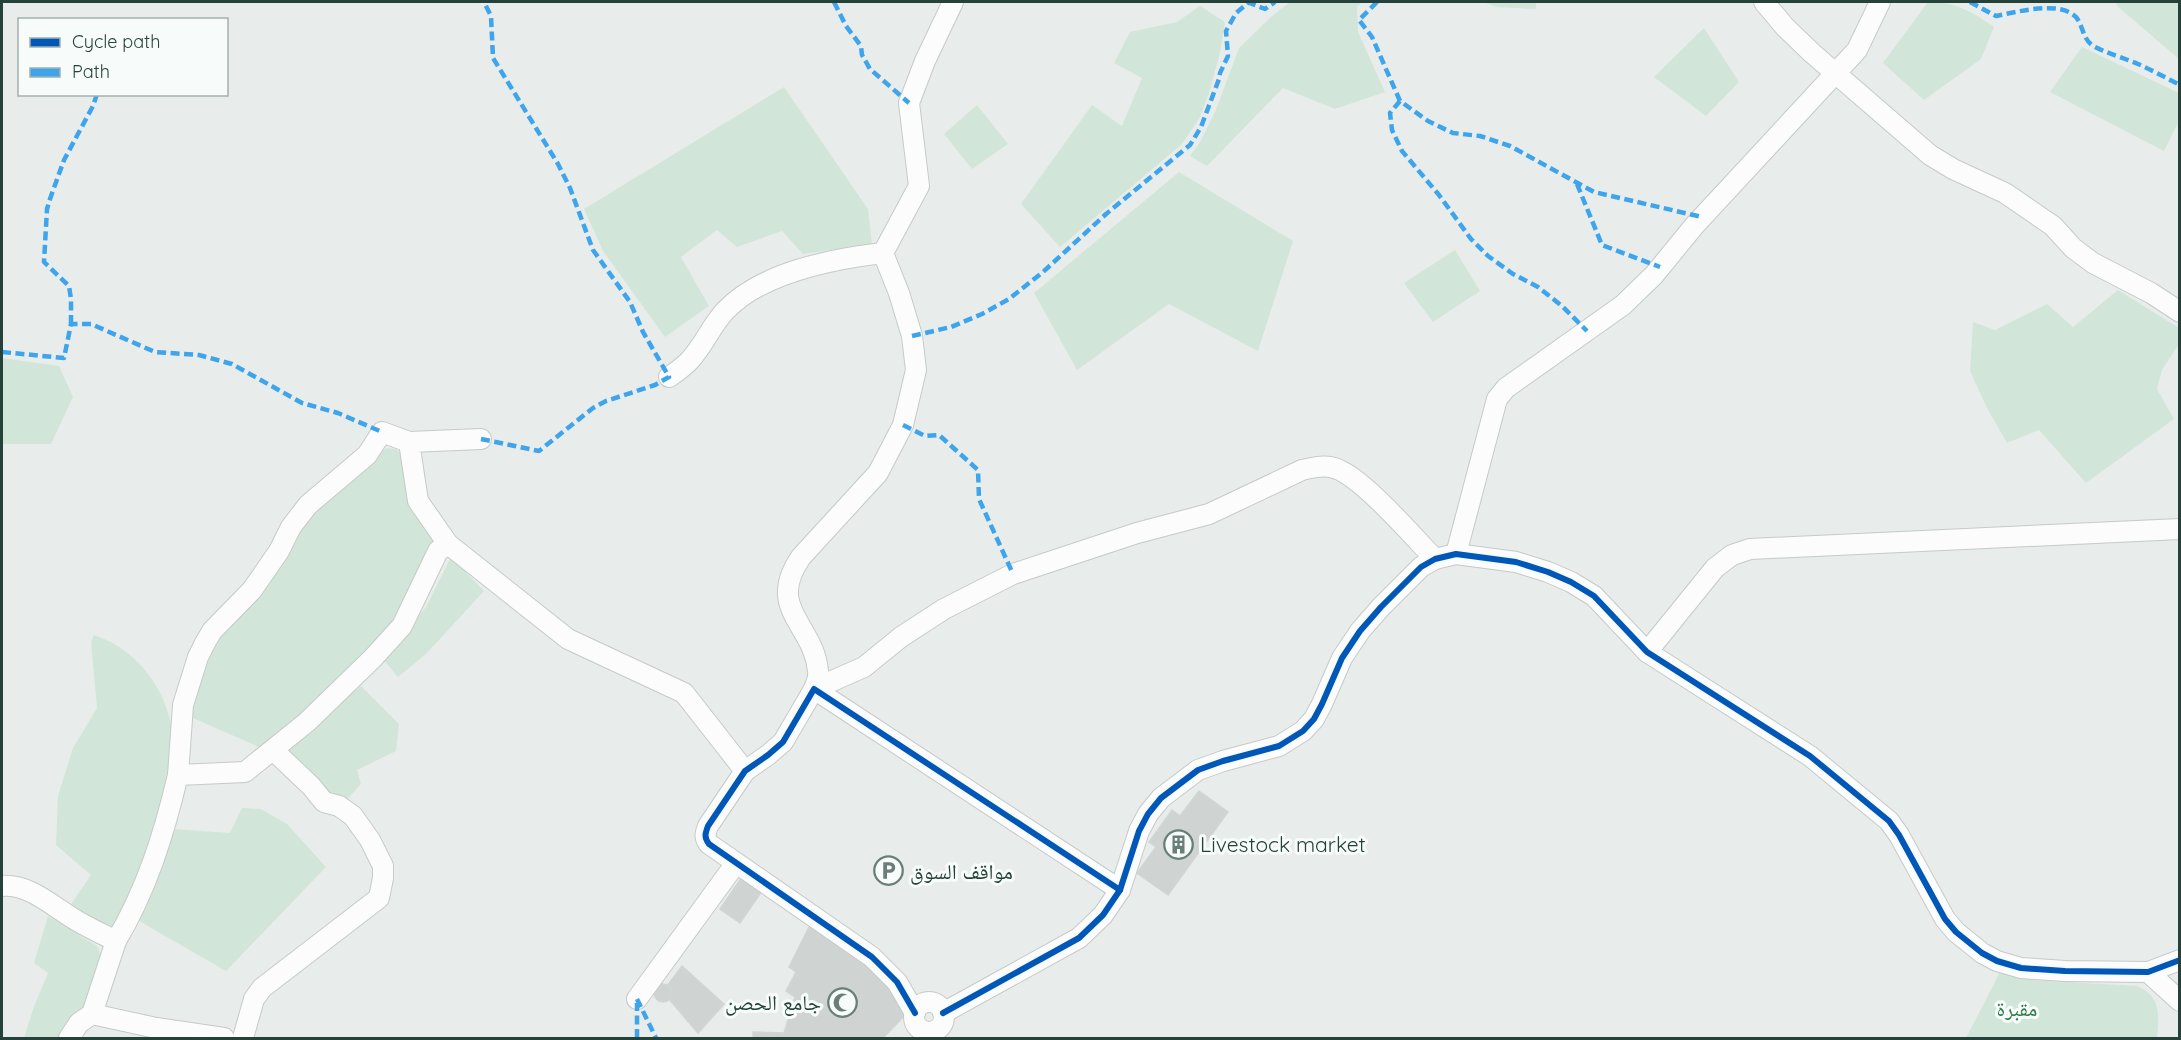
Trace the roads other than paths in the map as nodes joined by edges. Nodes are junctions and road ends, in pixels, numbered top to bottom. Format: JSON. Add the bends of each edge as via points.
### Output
{"nodes":[{"id":1,"x":953,"y":2,"type":"edge"},
{"id":2,"x":1764,"y":2,"type":"edge"},
{"id":3,"x":1880,"y":2,"type":"edge"},
{"id":4,"x":1835,"y":74,"type":"junction"},
{"id":5,"x":883,"y":252,"type":"junction"},
{"id":6,"x":2180,"y":312,"type":"edge"},
{"id":7,"x":669,"y":377,"type":"dead end"},
{"id":8,"x":482,"y":439,"type":"dead end"},
{"id":9,"x":409,"y":442,"type":"junction"},
{"id":10,"x":2180,"y":529,"type":"edge"},
{"id":11,"x":448,"y":544,"type":"junction"},
{"id":12,"x":1456,"y":554,"type":"junction"},
{"id":13,"x":1435,"y":559,"type":"junction"},
{"id":14,"x":1647,"y":652,"type":"junction"},
{"id":15,"x":814,"y":689,"type":"junction"},
{"id":16,"x":273,"y":750,"type":"junction"},
{"id":17,"x":746,"y":771,"type":"junction"},
{"id":18,"x":178,"y":775,"type":"junction"},
{"id":19,"x":736,"y":863,"type":"junction"},
{"id":20,"x":2,"y":886,"type":"edge"},
{"id":21,"x":1119,"y":890,"type":"junction"},
{"id":22,"x":116,"y":941,"type":"junction"},
{"id":23,"x":2180,"y":960,"type":"edge"},
{"id":24,"x":2148,"y":972,"type":"junction"},
{"id":25,"x":637,"y":999,"type":"dead end"},
{"id":26,"x":2180,"y":1001,"type":"edge"},
{"id":27,"x":929,"y":1009,"type":"junction"},
{"id":28,"x":92,"y":1014,"type":"junction"},
{"id":29,"x":933,"y":1035,"type":"edge"},
{"id":30,"x":69,"y":1038,"type":"edge"},
{"id":31,"x":224,"y":1038,"type":"edge"},
{"id":32,"x":243,"y":1038,"type":"edge"}],
"edges":[{"from":1,"to":5,"type":"street","via":[[909,103],[919,186]]},
{"from":2,"to":4,"type":"street"},
{"from":3,"to":4,"type":"street","via":[[1857,50]]},
{"from":4,"to":6,"type":"street","via":[[1930,155],[2005,193],[2053,226],[2092,263],[2151,292]]},
{"from":4,"to":12,"type":"street","via":[[1623,305],[1506,388],[1497,399]]},
{"from":5,"to":7,"type":"street","via":[[801,270],[754,289],[726,309],[691,360]]},
{"from":5,"to":15,"type":"street","via":[[912,336],[916,370],[903,425],[878,473],[791,571],[787,594],[819,672]]},
{"from":8,"to":9,"type":"street"},
{"from":9,"to":11,"type":"street","via":[[418,501]]},
{"from":9,"to":18,"type":"street","via":[[382,432],[366,455],[308,505],[252,590],[212,631],[198,657],[183,705]]},
{"from":10,"to":14,"type":"street","via":[[1750,549],[1731,555],[1715,568]]},
{"from":11,"to":16,"type":"street","via":[[438,551],[402,626],[307,722]]},
{"from":11,"to":17,"type":"street","via":[[568,639],[684,693]]},
{"from":12,"to":13,"type":"street"},
{"from":12,"to":14,"type":"street","via":[[1516,562],[1571,582],[1594,596]]},
{"from":13,"to":15,"type":"street","via":[[1352,477],[1331,467],[1302,470],[1209,514],[1013,574],[944,609],[864,667]]},
{"from":13,"to":21,"type":"street","via":[[1409,577],[1360,632],[1342,658],[1314,719],[1303,731],[1279,746],[1198,770],[1161,798],[1139,831]]},
{"from":14,"to":24,"type":"street","via":[[1810,756],[1879,812],[1899,835],[1945,919],[1982,953],[2021,968]]},
{"from":15,"to":17,"type":"street","via":[[783,742]]},
{"from":15,"to":21,"type":"street"},
{"from":16,"to":18,"type":"street","via":[[245,772]]},
{"from":16,"to":32,"type":"street","via":[[324,802],[353,816],[383,866],[383,878],[379,898],[262,988],[254,999]]},
{"from":17,"to":19,"type":"street","via":[[705,834],[709,844]]},
{"from":18,"to":22,"type":"street","via":[[156,854],[133,913]]},
{"from":19,"to":25,"type":"street"},
{"from":19,"to":27,"type":"street","via":[[858,946],[897,982],[909,987]]},
{"from":20,"to":22,"type":"street","via":[[30,891]]},
{"from":21,"to":27,"type":"street","via":[[1079,938]]},
{"from":22,"to":28,"type":"street"},
{"from":23,"to":24,"type":"street"},
{"from":24,"to":26,"type":"street"},
{"from":27,"to":29,"type":"street","via":[[916,1024]]},
{"from":28,"to":30,"type":"street","via":[[79,1023]]},
{"from":28,"to":31,"type":"street"}]}
